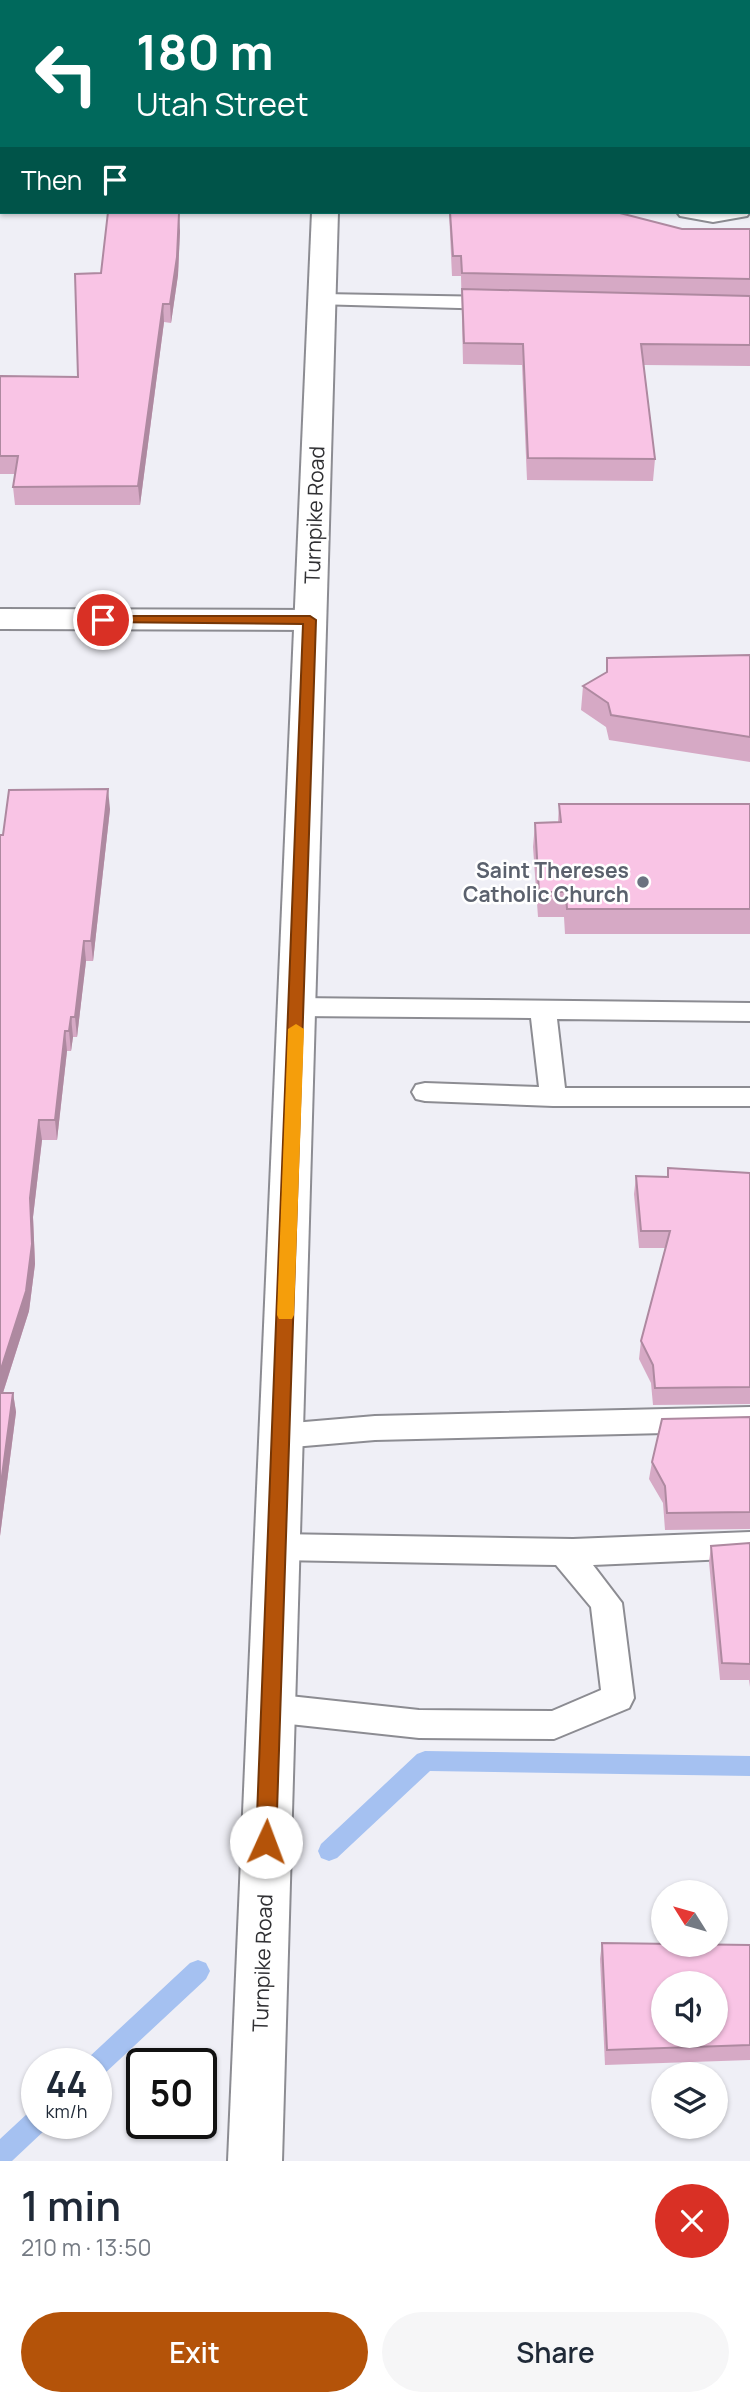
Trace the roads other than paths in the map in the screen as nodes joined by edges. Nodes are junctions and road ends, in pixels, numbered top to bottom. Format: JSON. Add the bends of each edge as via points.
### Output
{"nodes":[{"id":1,"x":325,"y":214,"type":"edge"},
{"id":2,"x":696,"y":214,"type":"edge"},
{"id":3,"x":729,"y":214,"type":"edge"},
{"id":4,"x":322,"y":300,"type":"junction"},
{"id":5,"x":515,"y":303,"type":"edge"},
{"id":6,"x":0,"y":620,"type":"edge"},
{"id":7,"x":310,"y":620,"type":"junction"},
{"id":8,"x":296,"y":1007,"type":"junction"},
{"id":9,"x":543,"y":1011,"type":"junction"},
{"id":10,"x":750,"y":1012,"type":"edge"},
{"id":11,"x":425,"y":1092,"type":"dead end"},
{"id":12,"x":553,"y":1097,"type":"junction"},
{"id":13,"x":750,"y":1097,"type":"edge"},
{"id":14,"x":750,"y":1419,"type":"edge"},
{"id":15,"x":281,"y":1436,"type":"junction"},
{"id":16,"x":750,"y":1545,"type":"edge"},
{"id":17,"x":278,"y":1547,"type":"junction"},
{"id":18,"x":564,"y":1552,"type":"junction"},
{"id":19,"x":271,"y":1708,"type":"junction"},
{"id":20,"x":255,"y":2161,"type":"edge"}],
"edges":[{"from":1,"to":4,"type":"main road","name":"Turnpike Road"},
{"from":2,"to":3,"type":"lane"},
{"from":4,"to":5,"type":"lane"},
{"from":4,"to":7,"type":"main road","name":"Turnpike Road"},
{"from":6,"to":7,"type":"main road"},
{"from":7,"to":8,"type":"main road","name":"Turnpike Road"},
{"from":8,"to":9,"type":"lane"},
{"from":8,"to":15,"type":"main road","name":"Turnpike Road"},
{"from":9,"to":10,"type":"lane"},
{"from":9,"to":12,"type":"lane"},
{"from":11,"to":12,"type":"lane"},
{"from":12,"to":13,"type":"lane"},
{"from":14,"to":15,"type":"lane","via":[[375,1428]]},
{"from":15,"to":17,"type":"main road","name":"Turnpike Road"},
{"from":16,"to":18,"type":"lane","via":[[660,1552]]},
{"from":17,"to":18,"type":"lane"},
{"from":17,"to":19,"type":"main road","name":"Turnpike Road"},
{"from":18,"to":19,"type":"lane","via":[[606,1603],[618,1698],[554,1725],[419,1724]]},
{"from":19,"to":20,"type":"main road","name":"Turnpike Road"}]}
